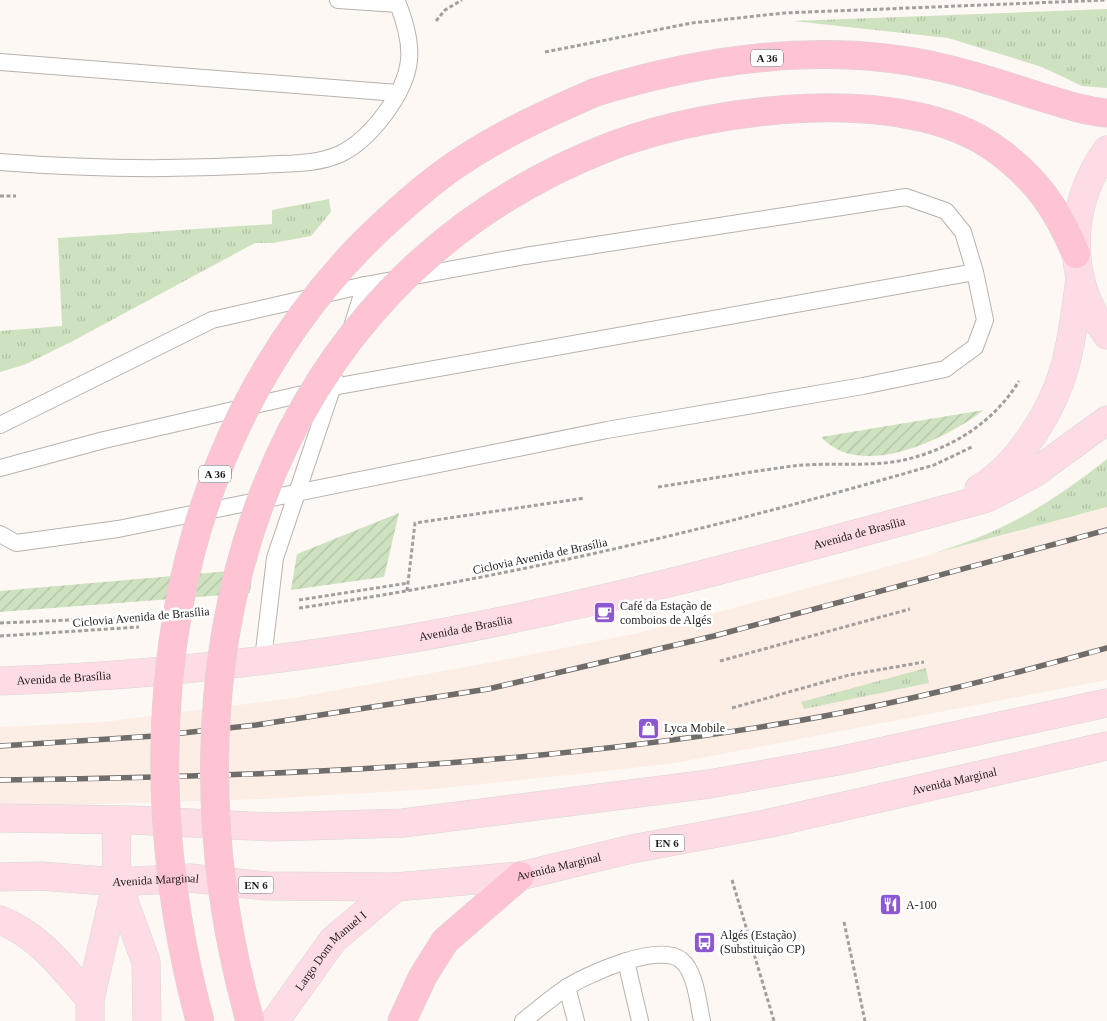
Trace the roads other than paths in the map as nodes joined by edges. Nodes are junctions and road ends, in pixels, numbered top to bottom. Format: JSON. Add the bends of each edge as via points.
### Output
{"nodes":[{"id":1,"x":338,"y":0,"type":"edge"},
{"id":2,"x":0,"y":62,"type":"edge"},
{"id":3,"x":398,"y":93,"type":"junction"},
{"id":4,"x":1107,"y":113,"type":"edge"},
{"id":5,"x":1107,"y":150,"type":"edge"},
{"id":6,"x":0,"y":162,"type":"edge"},
{"id":7,"x":1078,"y":266,"type":"junction"},
{"id":8,"x":975,"y":272,"type":"junction"},
{"id":9,"x":365,"y":285,"type":"junction"},
{"id":10,"x":1107,"y":334,"type":"edge"},
{"id":11,"x":333,"y":387,"type":"junction"},
{"id":12,"x":1107,"y":420,"type":"edge"},
{"id":13,"x":0,"y":425,"type":"edge"},
{"id":14,"x":0,"y":468,"type":"edge"},
{"id":15,"x":298,"y":494,"type":"junction"},
{"id":16,"x":921,"y":516,"type":"junction"},
{"id":17,"x":0,"y":534,"type":"edge"},
{"id":18,"x":263,"y":659,"type":"junction"},
{"id":19,"x":0,"y":681,"type":"edge"},
{"id":20,"x":1107,"y":703,"type":"edge"},
{"id":21,"x":1107,"y":746,"type":"edge"},
{"id":22,"x":0,"y":818,"type":"edge"},
{"id":23,"x":116,"y":820,"type":"junction"},
{"id":24,"x":520,"y":876,"type":"junction"},
{"id":25,"x":0,"y":877,"type":"edge"},
{"id":26,"x":117,"y":882,"type":"junction"},
{"id":27,"x":396,"y":888,"type":"junction"},
{"id":28,"x":0,"y":920,"type":"edge"},
{"id":29,"x":626,"y":961,"type":"junction"},
{"id":30,"x":567,"y":987,"type":"junction"},
{"id":31,"x":90,"y":1010,"type":"edge"},
{"id":32,"x":147,"y":1021,"type":"edge"},
{"id":33,"x":200,"y":1021,"type":"edge"},
{"id":34,"x":250,"y":1021,"type":"edge"},
{"id":35,"x":275,"y":1021,"type":"edge"},
{"id":36,"x":402,"y":1021,"type":"edge"},
{"id":37,"x":524,"y":1021,"type":"edge"},
{"id":38,"x":576,"y":1021,"type":"edge"},
{"id":39,"x":640,"y":1021,"type":"edge"},
{"id":40,"x":702,"y":1021,"type":"edge"}],
"edges":[{"from":1,"to":3,"type":"lane","via":[[398,4],[407,26],[409,60]]},
{"from":2,"to":3,"type":"lane"},
{"from":3,"to":6,"type":"lane","via":[[379,123],[359,141],[340,154],[317,162],[193,169]]},
{"from":4,"to":33,"type":"highway","number":"A 36","bridge":true,"via":[[1063,104],[940,67],[861,56],[736,60],[665,73],[596,92],[540,116],[456,164],[379,229],[323,289],[282,344],[250,396],[228,441],[207,498],[184,576],[174,636],[166,733],[168,839],[186,961]]},
{"from":5,"to":7,"type":"main road","name":"Avenida de Brasília","via":[[1084,192],[1077,223]]},
{"from":7,"to":10,"type":"main road","via":[[1094,315]]},
{"from":7,"to":16,"type":"main road","name":"Avenida de Brasília","via":[[1070,344],[1058,385],[1023,450],[991,482]]},
{"from":7,"to":34,"type":"highway","bridge":true,"via":[[1063,222],[1043,192],[993,147],[963,131],[932,121],[857,109],[782,110],[710,118],[642,135],[577,159],[504,198],[438,247],[377,306],[332,362],[292,428],[254,516],[229,609],[215,726],[216,809],[222,884]]},
{"from":8,"to":9,"type":"lane","via":[[963,232],[946,211],[906,197],[525,256]]},
{"from":8,"to":11,"type":"lane"},
{"from":8,"to":15,"type":"lane","via":[[985,320],[975,347],[945,369],[606,430]]},
{"from":9,"to":11,"type":"lane"},
{"from":9,"to":13,"type":"lane","via":[[212,320]]},
{"from":11,"to":14,"type":"lane","via":[[104,440]]},
{"from":11,"to":15,"type":"lane"},
{"from":12,"to":16,"type":"main road","name":"Avenida de Brasília","via":[[1010,487],[987,498]]},
{"from":15,"to":17,"type":"lane","via":[[118,530],[16,542]]},
{"from":15,"to":18,"type":"lane","via":[[276,558]]},
{"from":16,"to":18,"type":"main road","name":"Avenida de Brasília","via":[[618,594],[501,620],[402,640]]},
{"from":18,"to":19,"type":"main road","name":"Avenida de Brasília"},
{"from":20,"to":23,"type":"main road","via":[[838,761],[709,784],[403,823],[274,827]]},
{"from":21,"to":24,"type":"main road","name":"Avenida Marginal","number":"EN 6"},
{"from":22,"to":23,"type":"main road"},
{"from":23,"to":26,"type":"main road"},
{"from":24,"to":27,"type":"main road","name":"Avenida Marginal","number":"EN 6"},
{"from":24,"to":36,"type":"highway","via":[[445,941],[423,976]]},
{"from":25,"to":26,"type":"main road","name":"Avenida Marginal","number":"EN 6","via":[[40,876]]},
{"from":26,"to":27,"type":"main road","name":"Avenida Marginal","number":"EN 6","via":[[190,878],[267,886]]},
{"from":26,"to":31,"type":"main road"},
{"from":26,"to":32,"type":"main road","via":[[146,962]]},
{"from":27,"to":35,"type":"main road","name":"Largo Dom Manuel I","via":[[334,940]]},
{"from":28,"to":31,"type":"main road","via":[[19,927],[41,943]]},
{"from":29,"to":30,"type":"lane"},
{"from":29,"to":39,"type":"lane"},
{"from":29,"to":40,"type":"lane","via":[[665,954],[682,961],[690,975]]},
{"from":30,"to":37,"type":"lane"},
{"from":30,"to":38,"type":"lane"}]}
